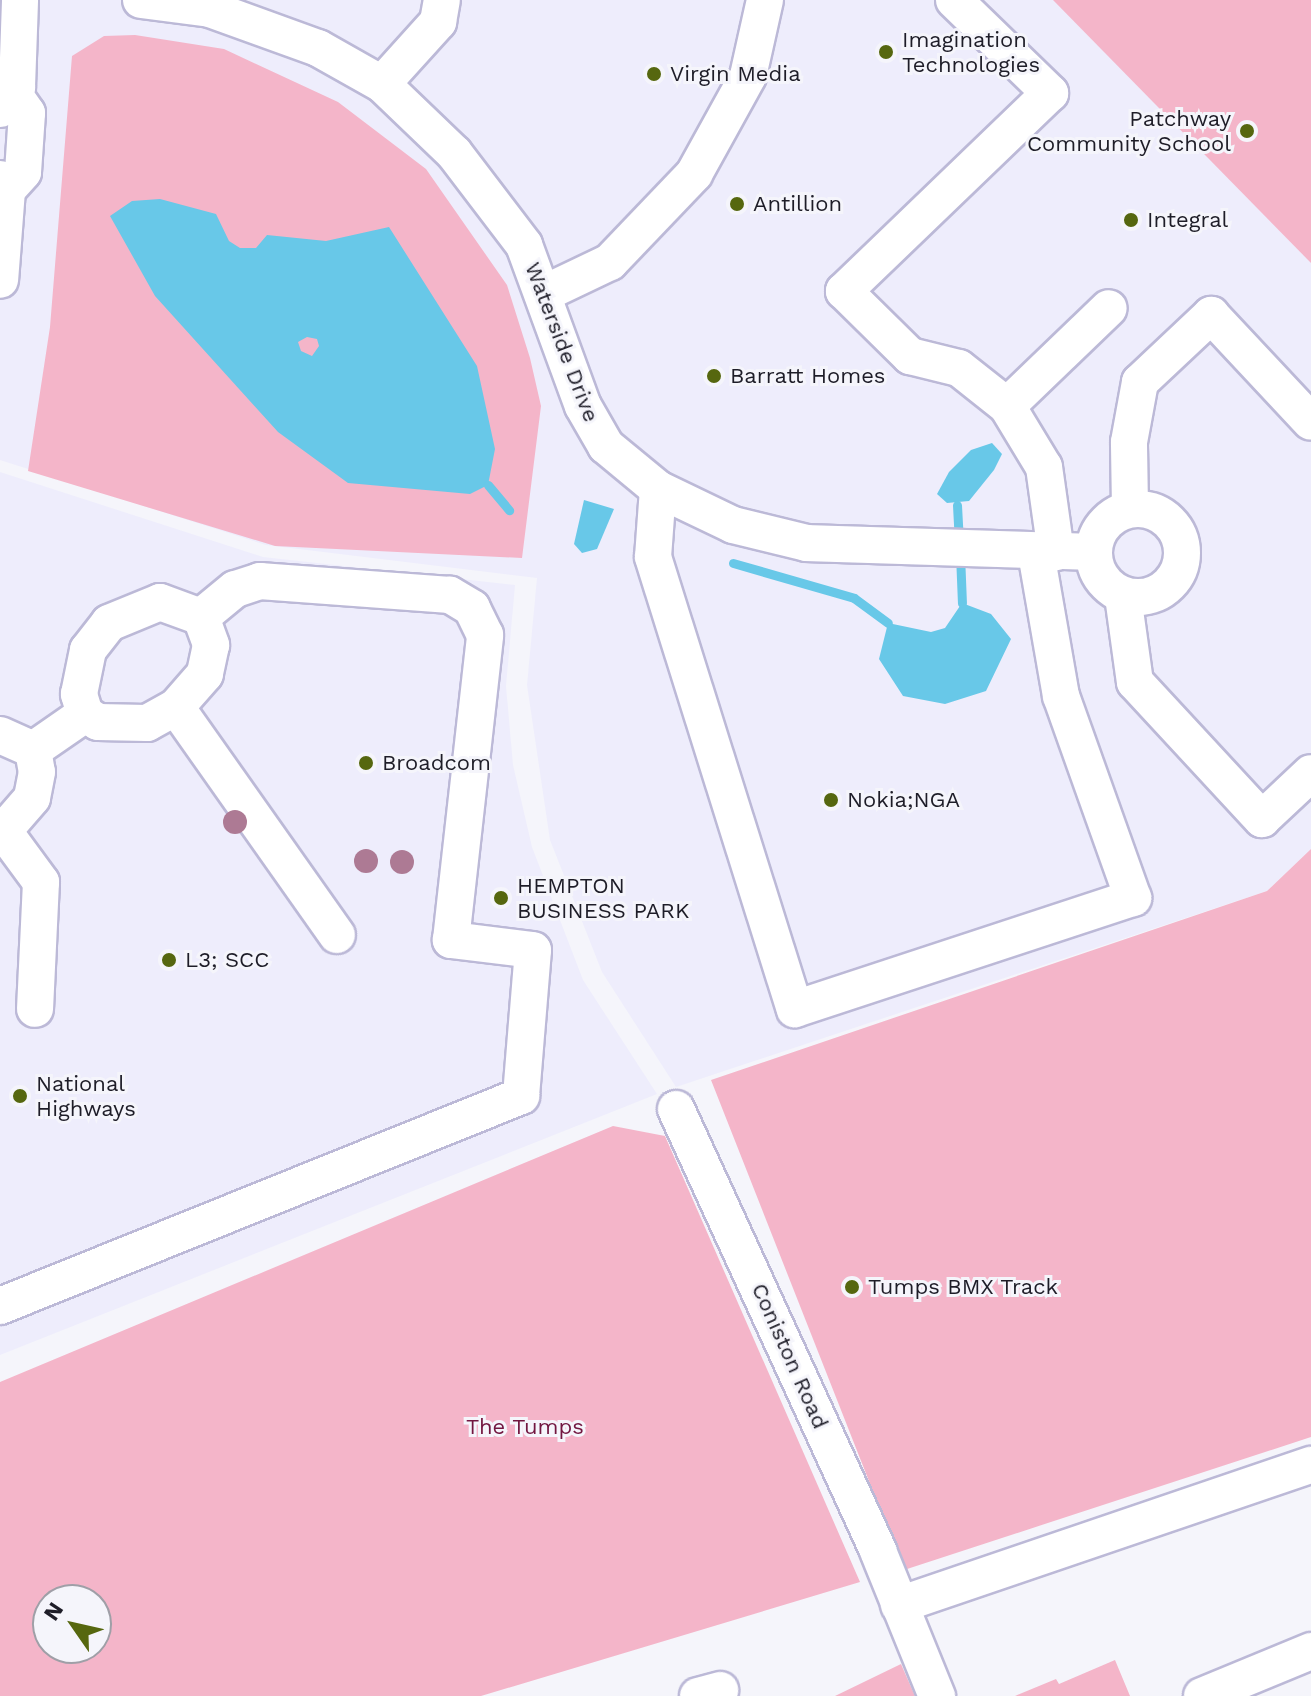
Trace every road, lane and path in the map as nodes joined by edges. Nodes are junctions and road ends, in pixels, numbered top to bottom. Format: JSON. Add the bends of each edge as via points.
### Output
{"nodes":[{"id":1,"x":20,"y":0,"type":"edge"},
{"id":2,"x":141,"y":0,"type":"edge"},
{"id":3,"x":765,"y":0,"type":"edge"},
{"id":4,"x":954,"y":0,"type":"edge"},
{"id":5,"x":452,"y":9,"type":"edge"},
{"id":6,"x":382,"y":84,"type":"junction"},
{"id":7,"x":8,"y":102,"type":"edge"},
{"id":8,"x":3,"y":184,"type":"edge"},
{"id":9,"x":0,"y":280,"type":"edge"},
{"id":10,"x":545,"y":293,"type":"junction"},
{"id":11,"x":1109,"y":308,"type":"dead end"},
{"id":12,"x":1007,"y":406,"type":"junction"},
{"id":13,"x":1311,"y":422,"type":"edge"},
{"id":14,"x":658,"y":489,"type":"junction"},
{"id":15,"x":1130,"y":509,"type":"junction"},
{"id":16,"x":1093,"y":552,"type":"junction"},
{"id":17,"x":1046,"y":553,"type":"junction"},
{"id":18,"x":1123,"y":596,"type":"junction"},
{"id":19,"x":201,"y":617,"type":"junction"},
{"id":20,"x":176,"y":707,"type":"junction"},
{"id":21,"x":85,"y":714,"type":"junction"},
{"id":22,"x":0,"y":735,"type":"edge"},
{"id":23,"x":33,"y":750,"type":"junction"},
{"id":24,"x":1311,"y":773,"type":"edge"},
{"id":25,"x":3,"y":834,"type":"edge"},
{"id":26,"x":337,"y":935,"type":"dead end"},
{"id":27,"x":35,"y":1009,"type":"dead end"},
{"id":28,"x":676,"y":1109,"type":"dead end"},
{"id":29,"x":0,"y":1306,"type":"edge"},
{"id":30,"x":1311,"y":1465,"type":"edge"},
{"id":31,"x":899,"y":1605,"type":"junction"},
{"id":32,"x":1311,"y":1651,"type":"edge"},
{"id":33,"x":937,"y":1696,"type":"edge"},
{"id":34,"x":1202,"y":1696,"type":"edge"}],
"edges":[{"from":1,"to":7,"type":"street"},
{"from":2,"to":6,"type":"street","name":"Waterside Drive","via":[[210,9],[318,48]]},
{"from":3,"to":10,"type":"street","via":[[748,76],[694,174],[610,262]]},
{"from":4,"to":12,"type":"street","via":[[1050,93],[844,291],[910,356],[959,368]]},
{"from":5,"to":6,"type":"street"},
{"from":6,"to":10,"type":"street","name":"Waterside Drive","via":[[454,153],[524,245]]},
{"from":7,"to":8,"type":"street","via":[[27,113],[23,172]]},
{"from":8,"to":9,"type":"street"},
{"from":10,"to":14,"type":"street","name":"Waterside Drive","via":[[583,406],[606,446]]},
{"from":11,"to":12,"type":"street"},
{"from":12,"to":17,"type":"street","via":[[1044,467]]},
{"from":13,"to":15,"type":"street","via":[[1211,315],[1140,382],[1129,442]]},
{"from":14,"to":17,"type":"street","name":"Waterside Drive","via":[[733,525],[807,543]]},
{"from":14,"to":17,"type":"street","via":[[653,557],[795,1009],[1133,898],[1061,696]]},
{"from":15,"to":16,"type":"street","via":[[1104,523]]},
{"from":15,"to":18,"type":"street","via":[[1153,511],[1173,524],[1182,545],[1181,568],[1167,588],[1146,598]]},
{"from":16,"to":17,"type":"street","name":"Waterside Drive"},
{"from":16,"to":18,"type":"street","via":[[1101,579]]},
{"from":18,"to":24,"type":"street","via":[[1135,682],[1262,819]]},
{"from":19,"to":20,"type":"street","via":[[211,645],[205,674]]},
{"from":19,"to":21,"type":"street","via":[[160,602],[109,623],[88,650],[81,671],[79,694]]},
{"from":19,"to":29,"type":"street","via":[[235,589],[260,581],[450,595],[472,608],[485,635],[451,940],[533,950],[521,1096]]},
{"from":20,"to":21,"type":"street","via":[[130,726],[98,722]]},
{"from":20,"to":26,"type":"street"},
{"from":21,"to":23,"type":"street"},
{"from":22,"to":23,"type":"street"},
{"from":23,"to":25,"type":"street","via":[[37,772],[32,798]]},
{"from":25,"to":27,"type":"street","via":[[41,882]]},
{"from":28,"to":31,"type":"street","name":"Coniston Road"},
{"from":30,"to":31,"type":"street"},
{"from":31,"to":33,"type":"street","name":"Coniston Road"},
{"from":32,"to":34,"type":"street"}]}
